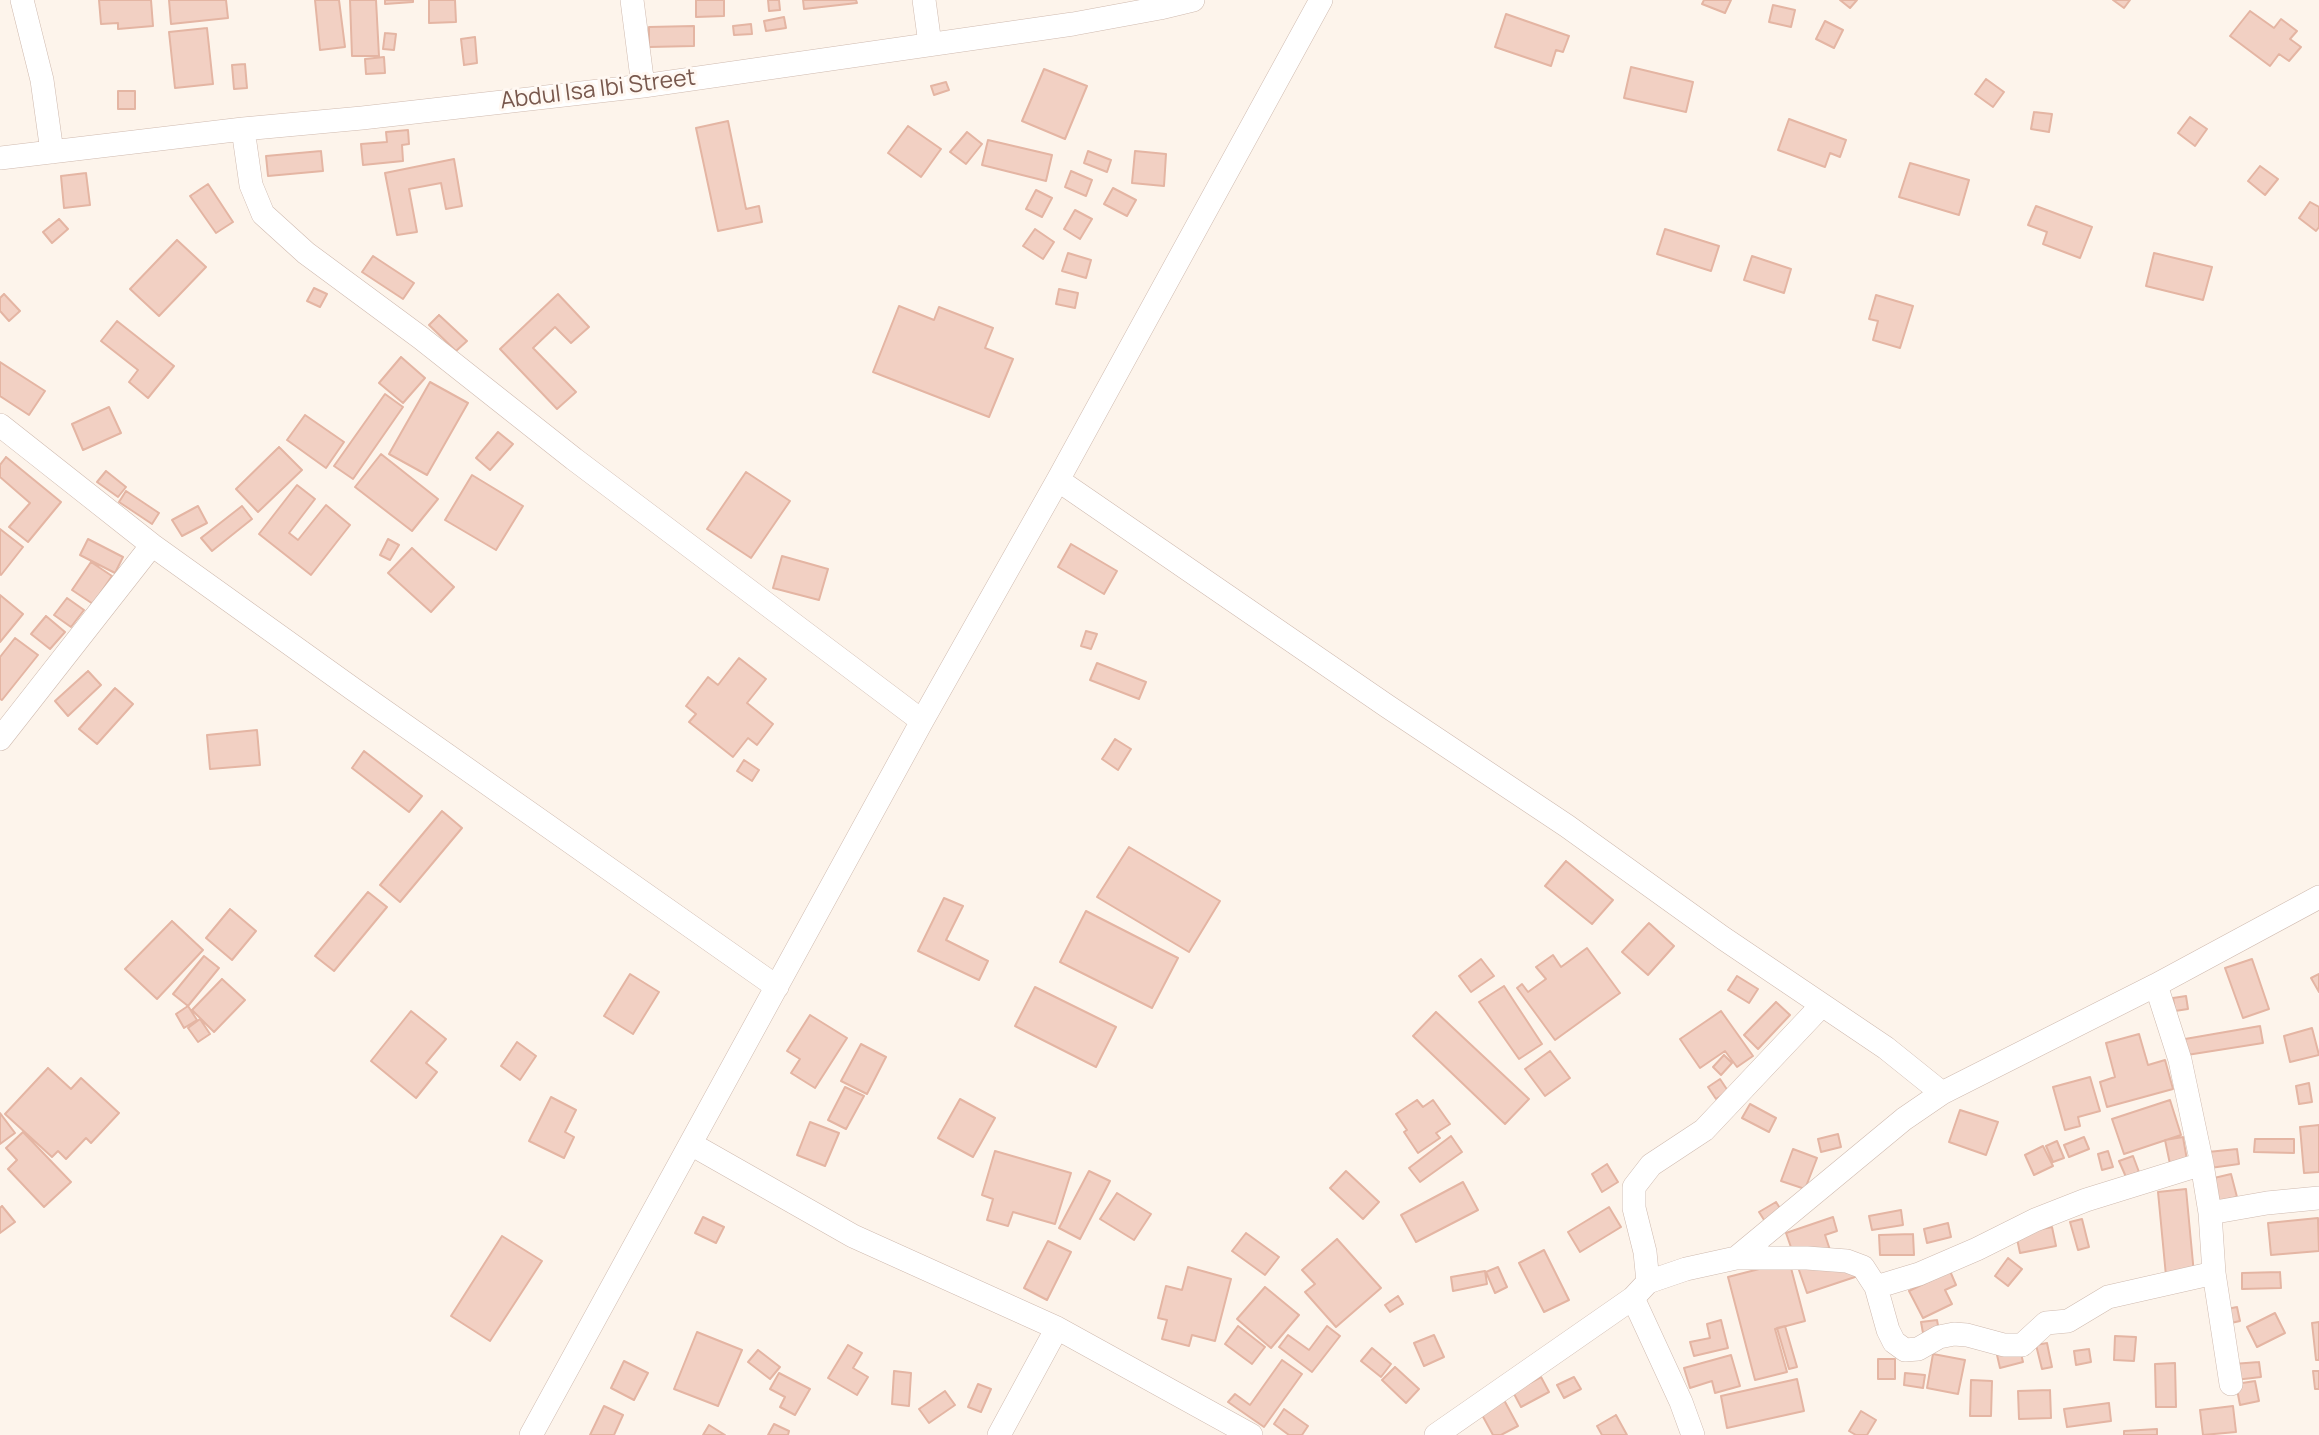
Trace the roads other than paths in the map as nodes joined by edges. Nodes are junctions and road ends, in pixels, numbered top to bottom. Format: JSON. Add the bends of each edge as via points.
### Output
{"nodes":[{"id":1,"x":22,"y":0,"type":"edge"},
{"id":2,"x":632,"y":0,"type":"edge"},
{"id":3,"x":924,"y":0,"type":"edge"},
{"id":4,"x":1193,"y":0,"type":"edge"},
{"id":5,"x":1321,"y":0,"type":"edge"},
{"id":6,"x":930,"y":44,"type":"junction"},
{"id":7,"x":643,"y":86,"type":"junction"},
{"id":8,"x":243,"y":129,"type":"junction"},
{"id":9,"x":52,"y":152,"type":"junction"},
{"id":10,"x":0,"y":158,"type":"edge"},
{"id":11,"x":0,"y":425,"type":"edge"},
{"id":12,"x":1058,"y":480,"type":"junction"},
{"id":13,"x":152,"y":545,"type":"junction"},
{"id":14,"x":922,"y":721,"type":"junction"},
{"id":15,"x":2,"y":734,"type":"edge"},
{"id":16,"x":2319,"y":897,"type":"edge"},
{"id":17,"x":2156,"y":985,"type":"junction"},
{"id":18,"x":777,"y":987,"type":"junction"},
{"id":19,"x":1822,"y":1005,"type":"junction"},
{"id":20,"x":1942,"y":1093,"type":"junction"},
{"id":21,"x":691,"y":1144,"type":"junction"},
{"id":22,"x":2202,"y":1164,"type":"junction"},
{"id":23,"x":2319,"y":1198,"type":"edge"},
{"id":24,"x":2210,"y":1213,"type":"junction"},
{"id":25,"x":1736,"y":1258,"type":"junction"},
{"id":26,"x":2214,"y":1273,"type":"junction"},
{"id":27,"x":1876,"y":1287,"type":"junction"},
{"id":28,"x":1640,"y":1290,"type":"junction"},
{"id":29,"x":1057,"y":1328,"type":"junction"},
{"id":30,"x":2231,"y":1384,"type":"dead end"},
{"id":31,"x":531,"y":1435,"type":"edge"},
{"id":32,"x":999,"y":1435,"type":"edge"},
{"id":33,"x":1251,"y":1435,"type":"edge"},
{"id":34,"x":1436,"y":1435,"type":"edge"},
{"id":35,"x":1693,"y":1435,"type":"edge"}],
"edges":[{"from":1,"to":9,"type":"street","via":[[42,80]]},
{"from":2,"to":7,"type":"street"},
{"from":3,"to":6,"type":"street"},
{"from":4,"to":6,"type":"street","name":"Abdul Isa Ibi Street"},
{"from":5,"to":12,"type":"street"},
{"from":6,"to":7,"type":"street","name":"Abdul Isa Ibi Street"},
{"from":7,"to":8,"type":"street","name":"Abdul Isa Ibi Street"},
{"from":8,"to":9,"type":"street","name":"Abdul Isa Ibi Street"},
{"from":8,"to":14,"type":"street","via":[[251,185],[263,214],[306,253]]},
{"from":9,"to":10,"type":"street","name":"Abdul Isa Ibi Street"},
{"from":11,"to":13,"type":"street"},
{"from":12,"to":14,"type":"street"},
{"from":12,"to":19,"type":"street"},
{"from":13,"to":15,"type":"street"},
{"from":13,"to":18,"type":"street"},
{"from":14,"to":18,"type":"street"},
{"from":16,"to":17,"type":"street"},
{"from":17,"to":20,"type":"street"},
{"from":17,"to":22,"type":"street","via":[[2180,1060]]},
{"from":18,"to":21,"type":"street"},
{"from":19,"to":20,"type":"street"},
{"from":19,"to":28,"type":"street","via":[[1704,1129],[1651,1165],[1634,1187],[1634,1208],[1645,1252]]},
{"from":20,"to":25,"type":"street"},
{"from":21,"to":29,"type":"street","via":[[853,1236]]},
{"from":21,"to":31,"type":"street"},
{"from":22,"to":24,"type":"street"},
{"from":22,"to":27,"type":"street","via":[[2085,1200],[1919,1274]]},
{"from":23,"to":24,"type":"street"},
{"from":24,"to":26,"type":"street"},
{"from":25,"to":27,"type":"street","via":[[1847,1261],[1863,1267]]},
{"from":25,"to":28,"type":"street","via":[[1686,1269]]},
{"from":26,"to":27,"type":"street","via":[[2108,1297],[2068,1321],[2046,1323],[2022,1345],[1954,1334],[1905,1350],[1888,1330]]},
{"from":26,"to":30,"type":"street"},
{"from":28,"to":34,"type":"street"},
{"from":28,"to":35,"type":"street"},
{"from":29,"to":32,"type":"street"},
{"from":29,"to":33,"type":"street"}]}
